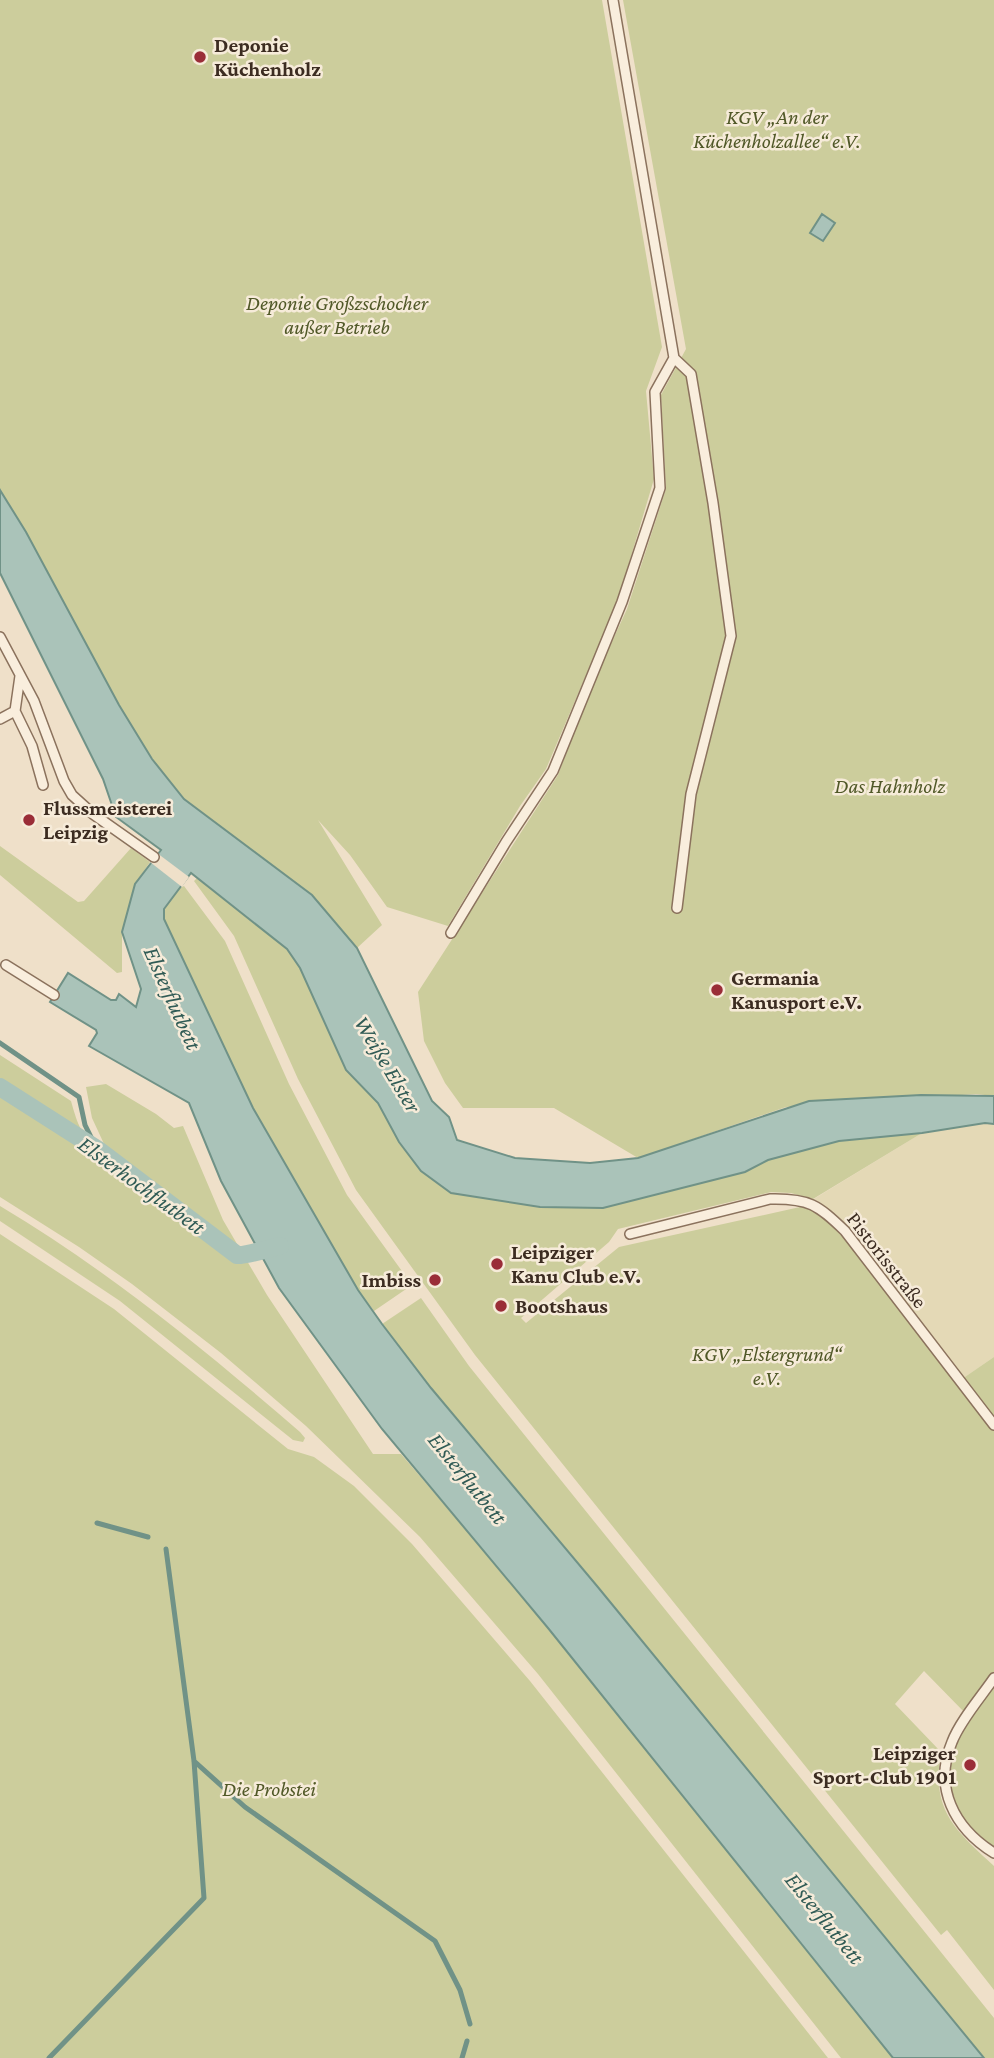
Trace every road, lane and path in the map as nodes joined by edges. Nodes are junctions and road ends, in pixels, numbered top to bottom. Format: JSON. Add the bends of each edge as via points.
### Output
{"nodes":[{"id":1,"x":613,"y":0,"type":"edge"},
{"id":2,"x":674,"y":358,"type":"junction"},
{"id":3,"x":0,"y":637,"type":"edge"},
{"id":4,"x":20,"y":676,"type":"junction"},
{"id":5,"x":15,"y":711,"type":"junction"},
{"id":6,"x":0,"y":719,"type":"edge"},
{"id":7,"x":43,"y":785,"type":"dead end"},
{"id":8,"x":154,"y":858,"type":"dead end"},
{"id":9,"x":677,"y":908,"type":"dead end"},
{"id":10,"x":451,"y":933,"type":"dead end"},
{"id":11,"x":6,"y":965,"type":"dead end"},
{"id":12,"x":54,"y":995,"type":"dead end"},
{"id":13,"x":630,"y":1234,"type":"dead end"},
{"id":14,"x":994,"y":1425,"type":"edge"},
{"id":15,"x":994,"y":1678,"type":"edge"},
{"id":16,"x":994,"y":1853,"type":"edge"}],
"edges":[{"from":1,"to":2,"type":"lane"},
{"from":2,"to":9,"type":"lane","via":[[691,374],[731,636],[691,794]]},
{"from":2,"to":10,"type":"lane","via":[[655,392],[660,488],[622,602],[553,771]]},
{"from":3,"to":4,"type":"lane"},
{"from":4,"to":5,"type":"lane"},
{"from":4,"to":8,"type":"lane","via":[[72,795]]},
{"from":5,"to":6,"type":"lane"},
{"from":5,"to":7,"type":"lane","via":[[32,746]]},
{"from":11,"to":12,"type":"lane"},
{"from":13,"to":14,"type":"lane","name":"Pistorisstraße","via":[[770,1199],[809,1202],[845,1231]]},
{"from":15,"to":16,"type":"lane","via":[[952,1739],[944,1775],[947,1799],[960,1824]]}]}
